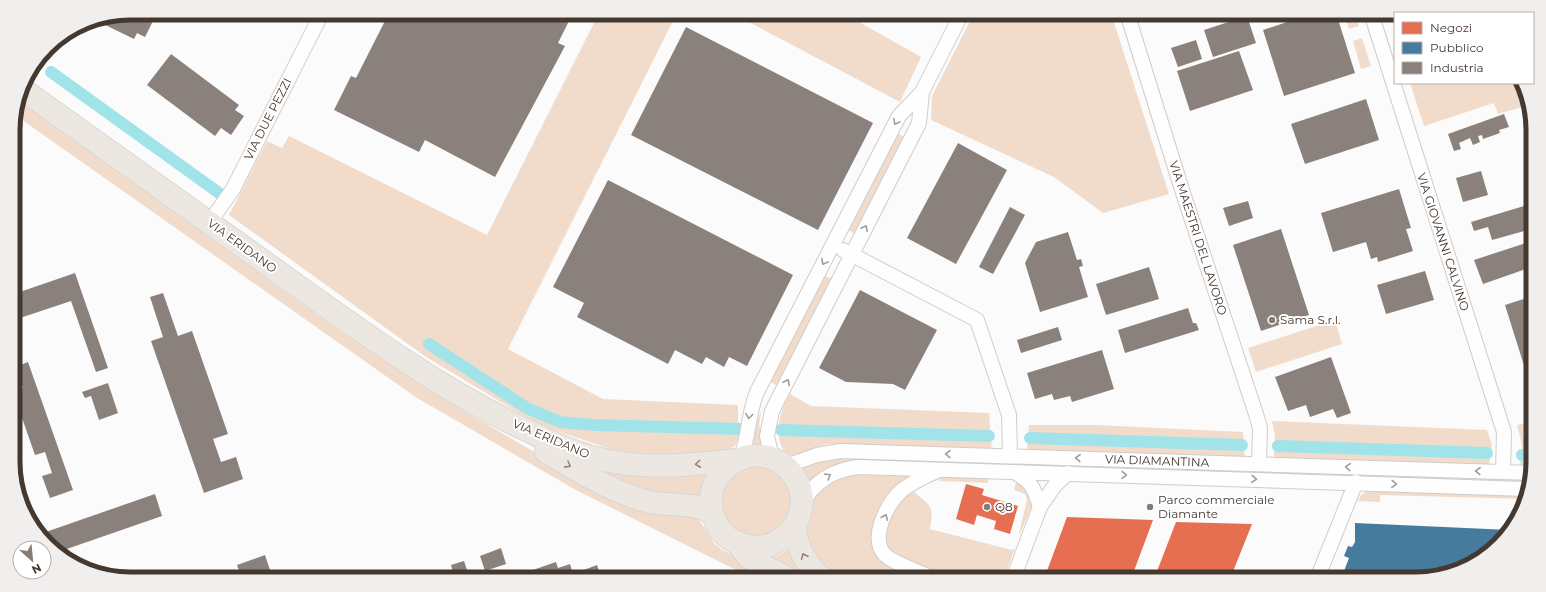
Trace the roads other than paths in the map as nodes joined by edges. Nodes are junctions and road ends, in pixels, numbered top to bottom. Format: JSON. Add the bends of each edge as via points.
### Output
{"nodes":[{"id":1,"x":318,"y":20,"type":"edge"},
{"id":2,"x":958,"y":20,"type":"edge"},
{"id":3,"x":1129,"y":20,"type":"edge"},
{"id":4,"x":1373,"y":20,"type":"edge"},
{"id":5,"x":27,"y":92,"type":"edge"},
{"id":6,"x":922,"y":92,"type":"junction"},
{"id":7,"x":213,"y":217,"type":"junction"},
{"id":8,"x":833,"y":245,"type":"junction"},
{"id":9,"x":852,"y":254,"type":"junction"},
{"id":10,"x":757,"y":392,"type":"junction"},
{"id":11,"x":465,"y":398,"type":"junction"},
{"id":12,"x":777,"y":401,"type":"junction"},
{"id":13,"x":1010,"y":456,"type":"junction"},
{"id":14,"x":739,"y":459,"type":"junction"},
{"id":15,"x":779,"y":462,"type":"junction"},
{"id":16,"x":1259,"y":464,"type":"junction"},
{"id":17,"x":941,"y":469,"type":"junction"},
{"id":18,"x":1014,"y":472,"type":"junction"},
{"id":19,"x":1503,"y":472,"type":"junction"},
{"id":20,"x":1068,"y":473,"type":"junction"},
{"id":21,"x":1525,"y":473,"type":"edge"},
{"id":22,"x":1356,"y":482,"type":"junction"},
{"id":23,"x":1522,"y":489,"type":"edge"},
{"id":24,"x":802,"y":504,"type":"junction"},
{"id":25,"x":1040,"y":507,"type":"junction"},
{"id":26,"x":712,"y":513,"type":"junction"},
{"id":27,"x":795,"y":526,"type":"junction"},
{"id":28,"x":737,"y":543,"type":"junction"},
{"id":29,"x":776,"y":572,"type":"edge"},
{"id":30,"x":815,"y":572,"type":"edge"},
{"id":31,"x":920,"y":572,"type":"edge"},
{"id":32,"x":1015,"y":572,"type":"edge"},
{"id":33,"x":1321,"y":572,"type":"edge"}],
"edges":[{"from":1,"to":7,"type":"street","name":"VIA DUE PEZZI","via":[[233,189]]},
{"from":2,"to":6,"type":"street"},
{"from":3,"to":16,"type":"street","name":"VIA MAESTRI DEL LAVORO","via":[[1256,414],[1260,428]]},
{"from":4,"to":19,"type":"street","name":"VIA GIOVANNI CALVINO","via":[[1504,432]]},
{"from":5,"to":7,"type":"main road","name":"VIA ERIDANO"},
{"from":6,"to":8,"type":"street","one_way":true,"via":[[899,116]]},
{"from":9,"to":6,"type":"street","one_way":true,"via":[[919,123]]},
{"from":7,"to":11,"type":"main road","name":"VIA ERIDANO","via":[[375,341]]},
{"from":8,"to":9,"type":"street"},
{"from":8,"to":10,"type":"street","one_way":true},
{"from":12,"to":9,"type":"street","one_way":true},
{"from":9,"to":13,"type":"street","via":[[977,320],[1009,414]]},
{"from":10,"to":12,"type":"street"},
{"from":10,"to":14,"type":"street","one_way":true,"via":[[750,409],[746,442]]},
{"from":14,"to":11,"type":"main road","name":"VIA ERIDANO","one_way":true,"via":[[663,467],[602,460],[550,441]]},
{"from":11,"to":26,"type":"main road","name":"VIA ERIDANO","one_way":true,"via":[[535,446],[615,489],[646,501],[688,506]]},
{"from":12,"to":15,"type":"street","via":[[768,429],[768,444]]},
{"from":13,"to":15,"type":"street","name":"VIA DIAMANTINA","one_way":true,"via":[[841,451]]},
{"from":16,"to":13,"type":"street","name":"VIA DIAMANTINA","one_way":true},
{"from":14,"to":15,"type":"main road","name":"VIA ERIDANO","via":[[762,456]]},
{"from":14,"to":26,"type":"main road","via":[[727,465],[714,482]]},
{"from":15,"to":24,"type":"main road","via":[[795,477],[801,490]]},
{"from":19,"to":16,"type":"street","name":"VIA DIAMANTINA","one_way":true},
{"from":17,"to":18,"type":"street","name":"VIA DIAMANTINA"},
{"from":24,"to":17,"type":"street","name":"VIA DIAMANTINA","one_way":true,"via":[[816,484],[832,473],[847,468]]},
{"from":31,"to":17,"type":"street","one_way":true,"via":[[887,557],[881,549],[879,533],[889,508],[902,491]]},
{"from":18,"to":20,"type":"street","name":"VIA DIAMANTINA"},
{"from":18,"to":25,"type":"street","via":[[1033,486]]},
{"from":19,"to":21,"type":"street","name":"VIA DIAMANTINA"},
{"from":20,"to":22,"type":"street","name":"VIA DIAMANTINA","one_way":true},
{"from":20,"to":25,"type":"street","via":[[1050,491]]},
{"from":22,"to":23,"type":"street","name":"VIA DIAMANTINA","one_way":true},
{"from":22,"to":33,"type":"street"},
{"from":24,"to":27,"type":"main road"},
{"from":25,"to":32,"type":"street"},
{"from":26,"to":28,"type":"main road","via":[[722,531]]},
{"from":27,"to":28,"type":"main road","via":[[775,543],[750,547]]},
{"from":30,"to":27,"type":"main road","one_way":true,"via":[[805,560]]},
{"from":28,"to":29,"type":"main road","via":[[749,558]]}]}
